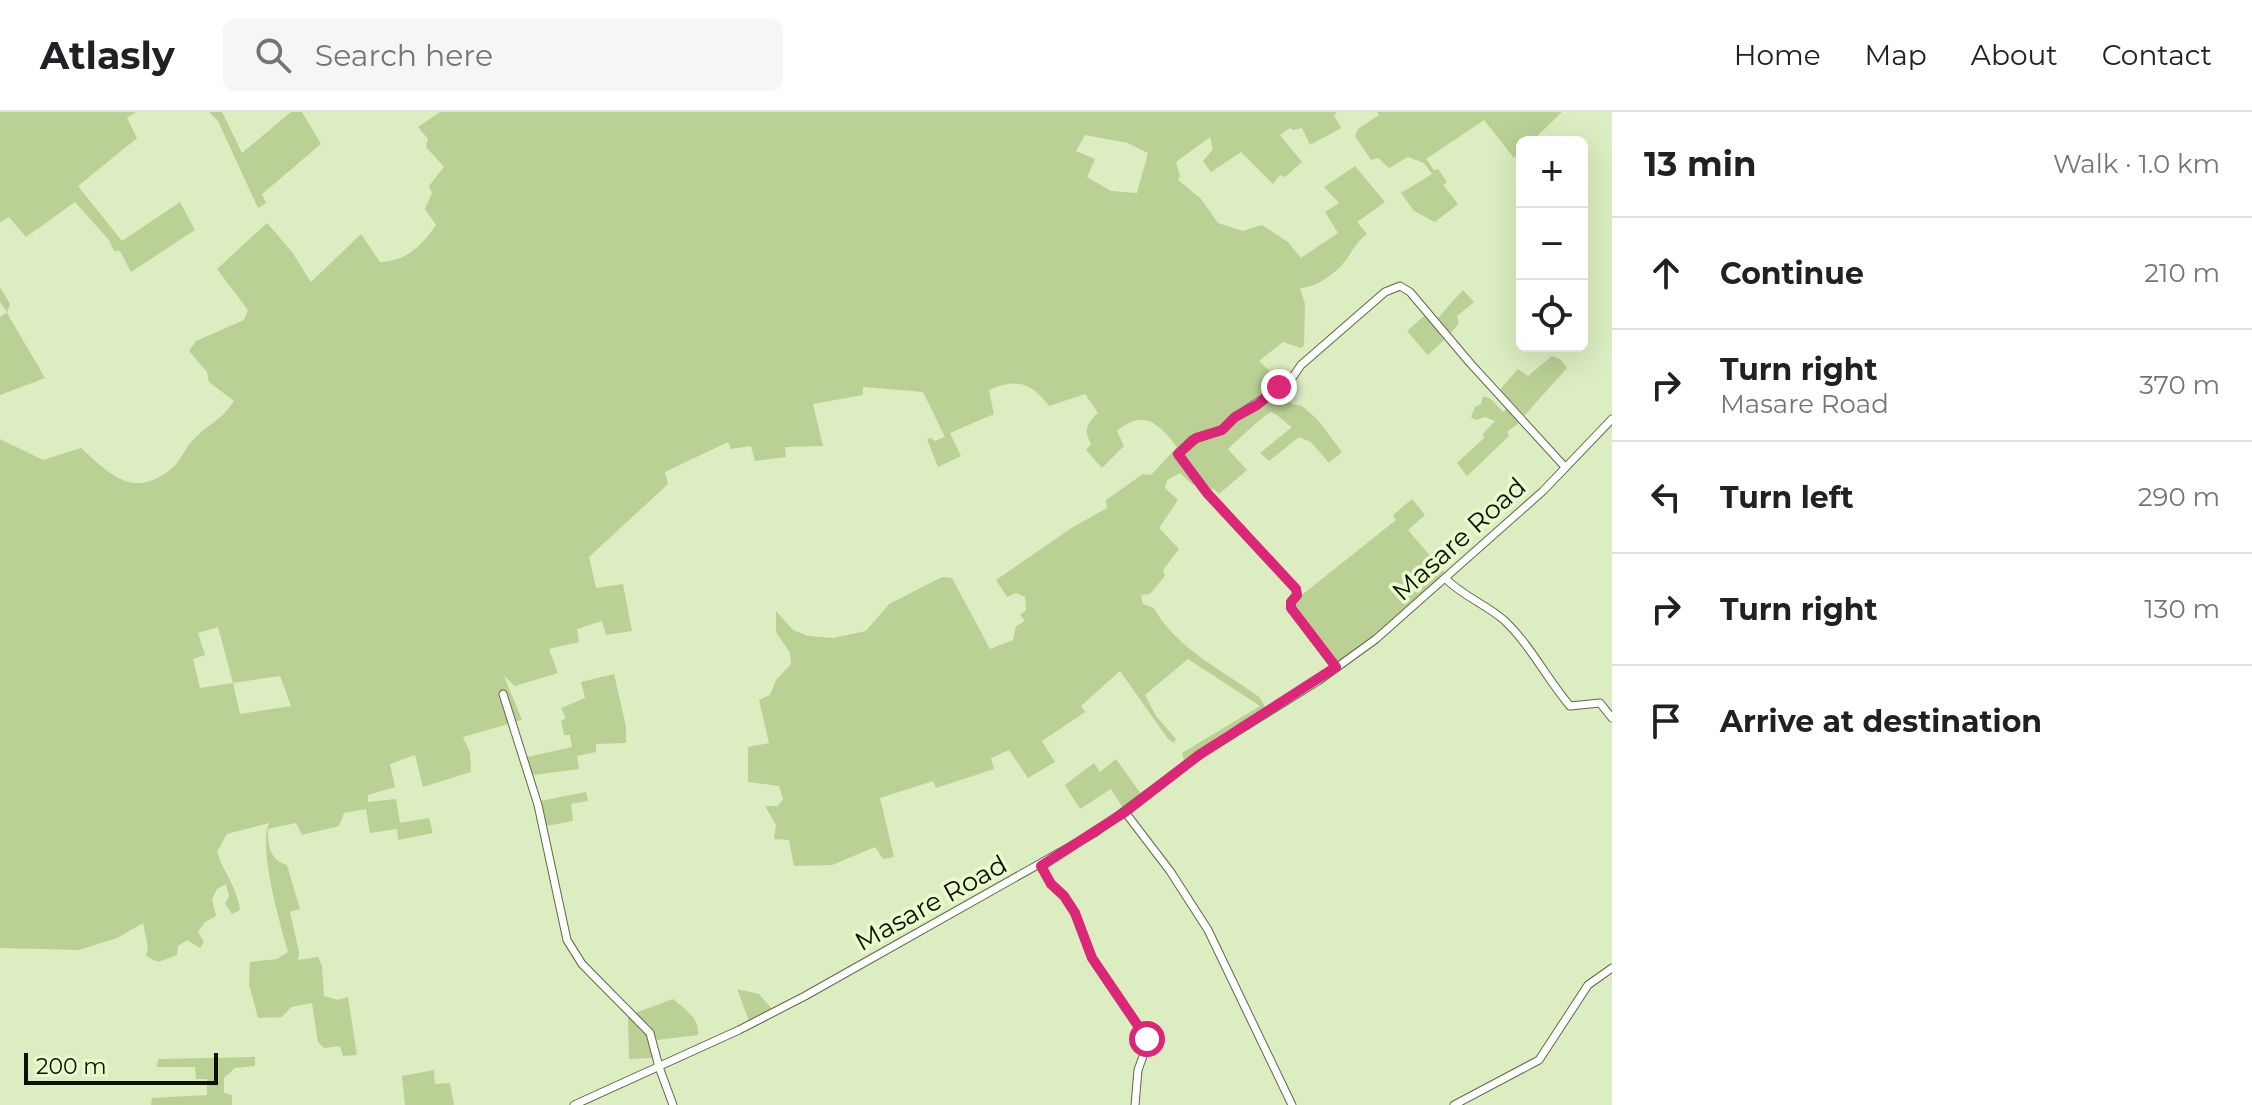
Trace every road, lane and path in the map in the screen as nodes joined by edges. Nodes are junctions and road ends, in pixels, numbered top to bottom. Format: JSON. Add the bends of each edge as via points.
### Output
{"nodes":[{"id":1,"x":1612,"y":419,"type":"edge"},
{"id":2,"x":1565,"y":467,"type":"junction"},
{"id":3,"x":1445,"y":578,"type":"junction"},
{"id":4,"x":1336,"y":667,"type":"junction"},
{"id":5,"x":503,"y":694,"type":"dead end"},
{"id":6,"x":1612,"y":718,"type":"edge"},
{"id":7,"x":1125,"y":812,"type":"junction"},
{"id":8,"x":1041,"y":866,"type":"junction"},
{"id":9,"x":1612,"y":968,"type":"edge"},
{"id":10,"x":659,"y":1067,"type":"junction"},
{"id":11,"x":574,"y":1105,"type":"edge"},
{"id":12,"x":673,"y":1105,"type":"edge"},
{"id":13,"x":1135,"y":1105,"type":"edge"},
{"id":14,"x":1292,"y":1105,"type":"edge"},
{"id":15,"x":1454,"y":1105,"type":"edge"}],
"edges":[{"from":1,"to":2,"type":"street","name":"Masare Road"},
{"from":2,"to":3,"type":"street","name":"Masare Road"},
{"from":2,"to":4,"type":"street","via":[[1400,286],[1385,292],[1290,381],[1222,430],[1189,443],[1178,454],[1296,589],[1291,608]]},
{"from":3,"to":4,"type":"street","name":"Masare Road"},
{"from":3,"to":6,"type":"street","via":[[1505,622],[1570,706],[1600,703]]},
{"from":4,"to":7,"type":"street","name":"Masare Road","via":[[1199,755]]},
{"from":5,"to":10,"type":"street","via":[[538,805],[567,940],[582,964],[647,1028]]},
{"from":7,"to":8,"type":"street","name":"Masare Road"},
{"from":7,"to":14,"type":"street","via":[[1208,930]]},
{"from":8,"to":10,"type":"street","name":"Masare Road","via":[[805,996]]},
{"from":8,"to":13,"type":"street","via":[[1075,913],[1092,958],[1147,1039]]},
{"from":9,"to":15,"type":"street","via":[[1588,985],[1539,1060]]},
{"from":10,"to":11,"type":"street","name":"Masare Road"},
{"from":10,"to":12,"type":"street"}]}
